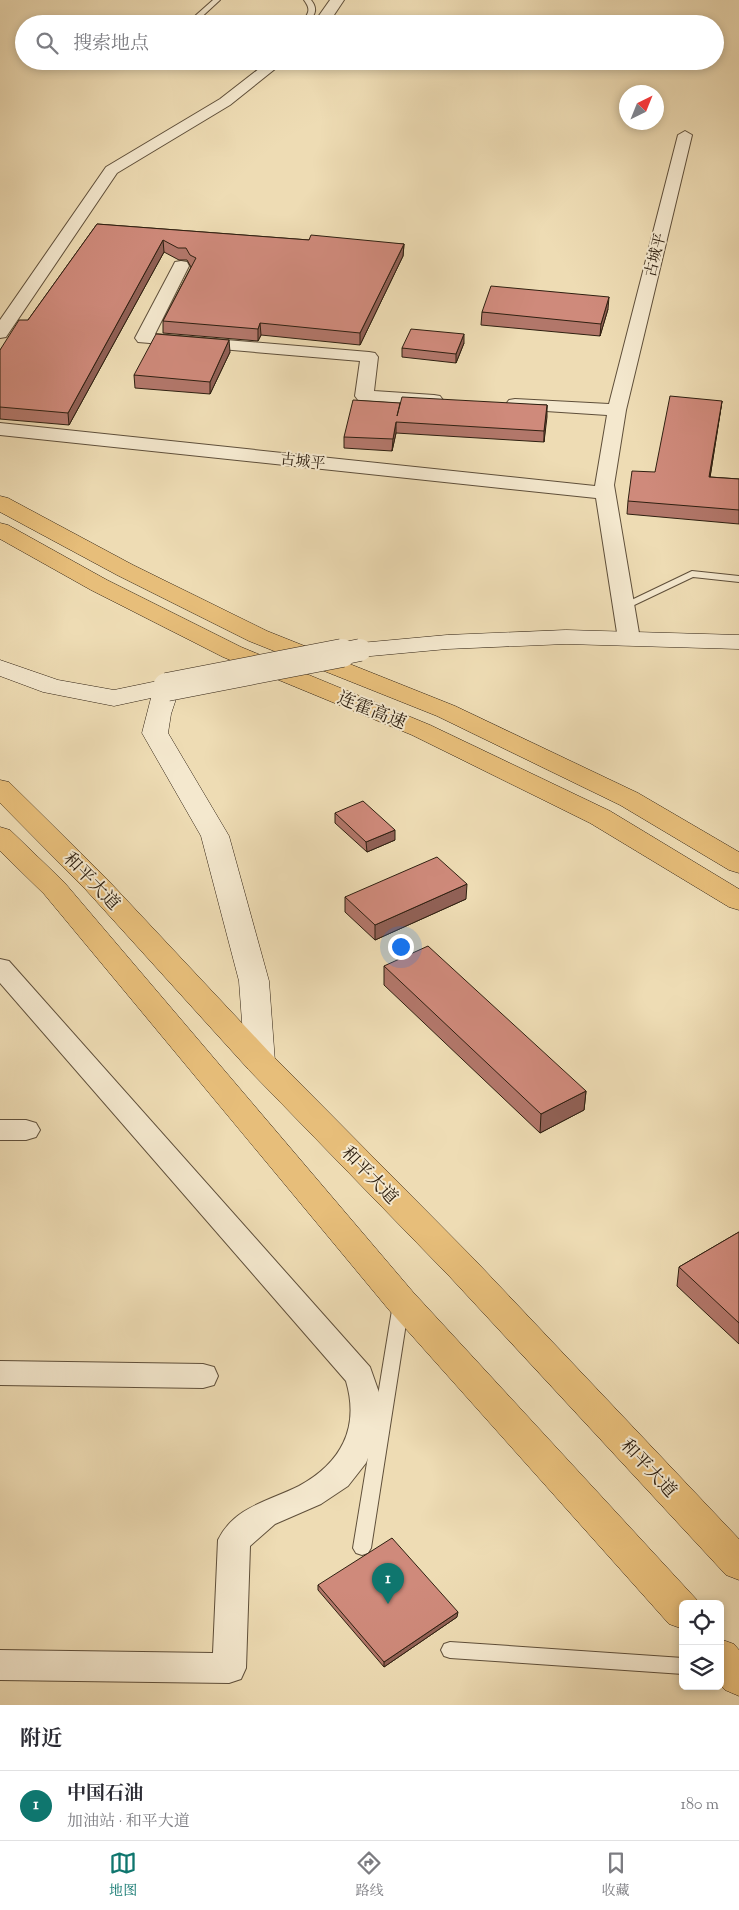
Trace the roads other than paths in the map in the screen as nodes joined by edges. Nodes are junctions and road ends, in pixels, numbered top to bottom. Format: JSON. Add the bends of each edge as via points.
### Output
{"nodes":[{"id":1,"x":217,"y":0,"type":"edge"},
{"id":2,"x":307,"y":0,"type":"edge"},
{"id":3,"x":337,"y":0,"type":"edge"},
{"id":4,"x":200,"y":15,"type":"edge"},
{"id":5,"x":310,"y":15,"type":"edge"},
{"id":6,"x":329,"y":15,"type":"edge"},
{"id":7,"x":267,"y":70,"type":"edge"},
{"id":8,"x":685,"y":135,"type":"dead end"},
{"id":9,"x":181,"y":266,"type":"edge"},
{"id":10,"x":0,"y":333,"type":"edge"},
{"id":11,"x":452,"y":400,"type":"edge"},
{"id":12,"x":500,"y":403,"type":"edge"},
{"id":13,"x":617,"y":410,"type":"junction"},
{"id":14,"x":0,"y":429,"type":"edge"},
{"id":15,"x":606,"y":493,"type":"junction"},
{"id":16,"x":0,"y":502,"type":"edge"},
{"id":17,"x":0,"y":530,"type":"edge"},
{"id":18,"x":739,"y":579,"type":"edge"},
{"id":19,"x":624,"y":606,"type":"junction"},
{"id":20,"x":629,"y":639,"type":"junction"},
{"id":21,"x":739,"y":642,"type":"edge"},
{"id":22,"x":0,"y":667,"type":"edge"},
{"id":23,"x":167,"y":688,"type":"junction"},
{"id":24,"x":0,"y":788,"type":"edge"},
{"id":25,"x":0,"y":836,"type":"edge"},
{"id":26,"x":739,"y":864,"type":"edge"},
{"id":27,"x":739,"y":901,"type":"edge"},
{"id":28,"x":0,"y":966,"type":"edge"},
{"id":29,"x":260,"y":1062,"type":"junction"},
{"id":30,"x":401,"y":1301,"type":"junction"},
{"id":31,"x":0,"y":1373,"type":"edge"},
{"id":32,"x":203,"y":1376,"type":"dead end"},
{"id":33,"x":362,"y":1548,"type":"dead end"},
{"id":34,"x":739,"y":1564,"type":"edge"},
{"id":35,"x":679,"y":1608,"type":"edge"},
{"id":36,"x":450,"y":1650,"type":"dead end"},
{"id":37,"x":0,"y":1665,"type":"edge"},
{"id":38,"x":679,"y":1666,"type":"edge"}],
"edges":[{"from":1,"to":4,"type":"lane"},
{"from":2,"to":5,"type":"lane","via":[[312,6]]},
{"from":3,"to":6,"type":"street"},
{"from":7,"to":10,"type":"street","via":[[225,102],[111,170]]},
{"from":8,"to":13,"type":"street","name":"古城平"},
{"from":9,"to":11,"type":"street","via":[[144,338],[369,357],[364,396]]},
{"from":12,"to":13,"type":"street"},
{"from":13,"to":15,"type":"street","name":"古城平","via":[[604,484]]},
{"from":14,"to":15,"type":"street","name":"古城平"},
{"from":15,"to":19,"type":"street","name":"古城平"},
{"from":16,"to":26,"type":"highway","name":"连霍高速","via":[[125,570],[258,636],[446,711],[629,799]]},
{"from":17,"to":27,"type":"highway","name":"连霍高速","via":[[99,585],[232,652],[421,730],[600,816]]},
{"from":18,"to":19,"type":"lane","via":[[692,574]]},
{"from":19,"to":20,"type":"street","name":"古城平"},
{"from":20,"to":21,"type":"main road"},
{"from":20,"to":23,"type":"main road","bridge":true,"via":[[566,637],[447,642],[360,650]]},
{"from":22,"to":23,"type":"main road","via":[[52,687],[114,698]]},
{"from":23,"to":29,"type":"main road","via":[[155,733],[215,836],[254,981]]},
{"from":24,"to":29,"type":"highway","name":"和平大道","via":[[96,884]]},
{"from":25,"to":30,"type":"highway","name":"和平大道","via":[[54,888]]},
{"from":28,"to":37,"type":"street","via":[[359,1376],[367,1401],[366,1428],[355,1454],[337,1477],[310,1495],[264,1514],[234,1540],[229,1668]]},
{"from":29,"to":34,"type":"highway","name":"和平大道","via":[[462,1268]]},
{"from":30,"to":33,"type":"lane"},
{"from":30,"to":35,"type":"highway","name":"和平大道"},
{"from":31,"to":32,"type":"street"},
{"from":36,"to":38,"type":"lane"}]}
